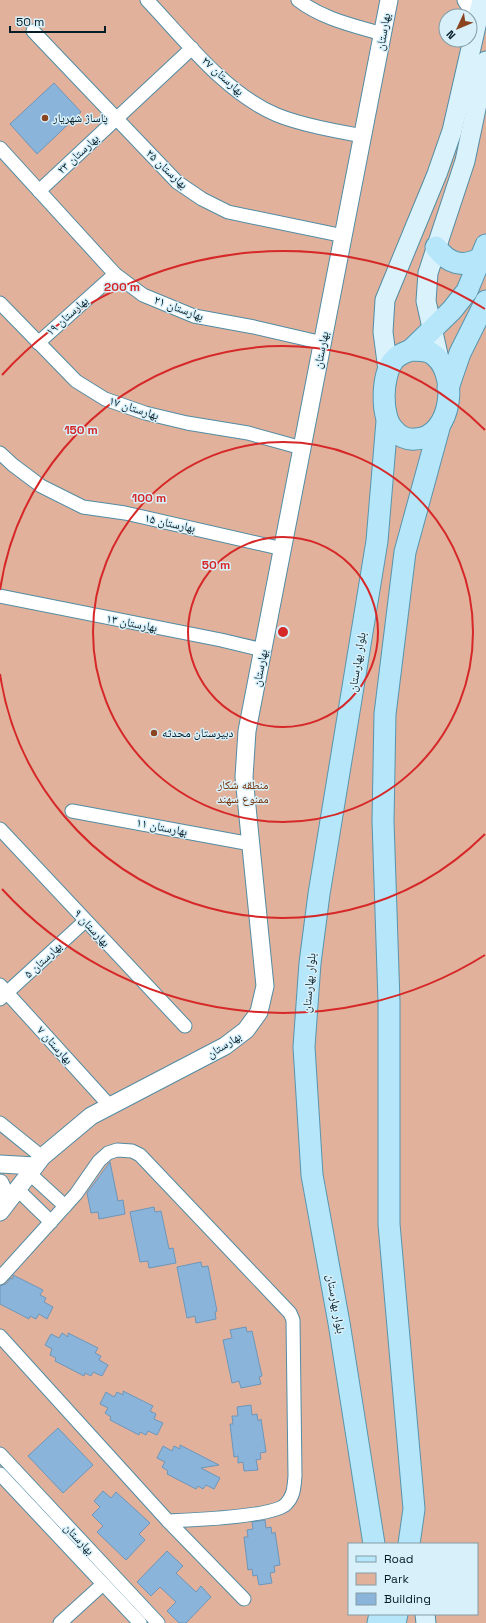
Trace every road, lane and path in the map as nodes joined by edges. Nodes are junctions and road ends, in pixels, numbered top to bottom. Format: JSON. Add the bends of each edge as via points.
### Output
{"nodes":[{"id":1,"x":147,"y":0,"type":"edge"},
{"id":2,"x":298,"y":0,"type":"edge"},
{"id":3,"x":388,"y":0,"type":"edge"},
{"id":4,"x":466,"y":0,"type":"edge"},
{"id":5,"x":480,"y":9,"type":"edge"},
{"id":6,"x":33,"y":31,"type":"dead end"},
{"id":7,"x":382,"y":34,"type":"junction"},
{"id":8,"x":192,"y":48,"type":"junction"},
{"id":9,"x":486,"y":61,"type":"edge"},
{"id":10,"x":117,"y":118,"type":"junction"},
{"id":11,"x":363,"y":136,"type":"junction"},
{"id":12,"x":0,"y":148,"type":"edge"},
{"id":13,"x":39,"y":190,"type":"junction"},
{"id":14,"x":344,"y":236,"type":"junction"},
{"id":15,"x":436,"y":247,"type":"junction"},
{"id":16,"x":484,"y":252,"type":"edge"},
{"id":17,"x":115,"y":274,"type":"junction"},
{"id":18,"x":486,"y":301,"type":"edge"},
{"id":19,"x":0,"y":304,"type":"edge"},
{"id":20,"x":432,"y":329,"type":"junction"},
{"id":21,"x":38,"y":343,"type":"junction"},
{"id":22,"x":323,"y":343,"type":"junction"},
{"id":23,"x":410,"y":350,"type":"junction"},
{"id":24,"x":439,"y":360,"type":"junction"},
{"id":25,"x":388,"y":370,"type":"junction"},
{"id":26,"x":448,"y":388,"type":"junction"},
{"id":27,"x":388,"y":421,"type":"junction"},
{"id":28,"x":439,"y":428,"type":"junction"},
{"id":29,"x":302,"y":448,"type":"junction"},
{"id":30,"x":0,"y":453,"type":"edge"},
{"id":31,"x":283,"y":549,"type":"junction"},
{"id":32,"x":0,"y":596,"type":"edge"},
{"id":33,"x":263,"y":650,"type":"junction"},
{"id":34,"x":72,"y":811,"type":"dead end"},
{"id":35,"x":0,"y":829,"type":"edge"},
{"id":36,"x":251,"y":844,"type":"junction"},
{"id":37,"x":85,"y":921,"type":"junction"},
{"id":38,"x":2,"y":992,"type":"edge"},
{"id":39,"x":185,"y":1026,"type":"dead end"},
{"id":40,"x":109,"y":1105,"type":"junction"},
{"id":41,"x":0,"y":1123,"type":"edge"},
{"id":42,"x":0,"y":1164,"type":"edge"},
{"id":43,"x":35,"y":1165,"type":"junction"},
{"id":44,"x":0,"y":1183,"type":"edge"},
{"id":45,"x":17,"y":1188,"type":"junction"},
{"id":46,"x":65,"y":1206,"type":"junction"},
{"id":47,"x":0,"y":1207,"type":"edge"},
{"id":48,"x":0,"y":1212,"type":"edge"},
{"id":49,"x":51,"y":1222,"type":"junction"},
{"id":50,"x":0,"y":1278,"type":"edge"},
{"id":51,"x":0,"y":1336,"type":"edge"},
{"id":52,"x":0,"y":1454,"type":"edge"},
{"id":53,"x":0,"y":1474,"type":"edge"},
{"id":54,"x":414,"y":1509,"type":"junction"},
{"id":55,"x":168,"y":1521,"type":"junction"},
{"id":56,"x":374,"y":1543,"type":"edge"},
{"id":57,"x":408,"y":1543,"type":"edge"},
{"id":58,"x":419,"y":1543,"type":"edge"},
{"id":59,"x":103,"y":1584,"type":"junction"},
{"id":60,"x":244,"y":1599,"type":"dead end"},
{"id":61,"x":60,"y":1623,"type":"edge"},
{"id":62,"x":140,"y":1623,"type":"edge"},
{"id":63,"x":158,"y":1623,"type":"edge"}],
"edges":[{"from":1,"to":8,"type":"street","name":"بهارستان ۲۷"},
{"from":2,"to":7,"type":"street","via":[[311,10],[337,22]]},
{"from":3,"to":7,"type":"street","name":"بهارستان"},
{"from":4,"to":5,"type":"street"},
{"from":5,"to":25,"type":"main road","via":[[452,131],[385,300],[383,332]]},
{"from":6,"to":10,"type":"street","name":"بهارستان ۲۵"},
{"from":7,"to":11,"type":"street","name":"بهارستان"},
{"from":8,"to":10,"type":"street","name":"بهارستان ۲۳"},
{"from":8,"to":11,"type":"street","name":"بهارستان ۲۷","via":[[236,90],[262,107],[278,115]]},
{"from":9,"to":15,"type":"main road","via":[[465,161]]},
{"from":10,"to":13,"type":"street","name":"بهارستان ۲۳"},
{"from":10,"to":14,"type":"street","name":"بهارستان ۲۵","via":[[177,182],[202,199],[228,212]]},
{"from":11,"to":14,"type":"street","name":"بهارستان"},
{"from":12,"to":13,"type":"street","name":"بهارستان ۲۱"},
{"from":13,"to":17,"type":"street","name":"بهارستان ۲۱"},
{"from":14,"to":22,"type":"street","name":"بهارستان"},
{"from":15,"to":16,"type":"main road","via":[[446,259],[461,265],[472,263]]},
{"from":15,"to":20,"type":"main road","via":[[428,273],[426,301]]},
{"from":16,"to":20,"type":"main road","via":[[467,291]]},
{"from":17,"to":21,"type":"street","name":"بهارستان ۱۹"},
{"from":17,"to":22,"type":"street","name":"بهارستان ۲۱","via":[[143,295],[194,316]]},
{"from":18,"to":26,"type":"main road","via":[[460,354]]},
{"from":19,"to":21,"type":"street","name":"بهارستان ۱۷"},
{"from":20,"to":23,"type":"main road"},
{"from":20,"to":24,"type":"main road"},
{"from":21,"to":29,"type":"street","name":"بهارستان ۱۷","via":[[76,381],[105,399],[144,413],[248,433]]},
{"from":22,"to":29,"type":"street","name":"بهارستان"},
{"from":23,"to":24,"type":"main road","via":[[431,353]]},
{"from":23,"to":25,"type":"main road","via":[[393,361]]},
{"from":24,"to":26,"type":"main road","via":[[444,368]]},
{"from":25,"to":27,"type":"main road","via":[[384,394]]},
{"from":26,"to":28,"type":"main road","via":[[446,411]]},
{"from":27,"to":28,"type":"main road","via":[[397,433],[411,440],[422,439]]},
{"from":27,"to":56,"type":"main road","name":"بلوار بهارستان","via":[[377,541],[318,894],[304,1047],[312,1175],[339,1323]]},
{"from":28,"to":54,"type":"main road","via":[[405,552],[384,714],[383,821],[389,1002],[389,1224]]},
{"from":29,"to":31,"type":"street","name":"بهارستان"},
{"from":30,"to":31,"type":"street","name":"بهارستان ۱۵","via":[[41,486],[83,507],[125,513]]},
{"from":31,"to":33,"type":"street","name":"بهارستان"},
{"from":32,"to":33,"type":"street","name":"بهارستان ۱۳"},
{"from":33,"to":36,"type":"street","name":"بهارستان","via":[[247,732],[244,777]]},
{"from":34,"to":36,"type":"street","name":"بهارستان ۱۱"},
{"from":35,"to":37,"type":"street","name":"بهارستان ۹"},
{"from":36,"to":40,"type":"street","name":"بهارستان","via":[[265,986],[259,1012],[246,1030],[225,1046]]},
{"from":37,"to":38,"type":"street","name":"بهارستان ۵"},
{"from":37,"to":39,"type":"street","name":"بهارستان ۹"},
{"from":38,"to":40,"type":"street","name":"بهارستان ۷"},
{"from":40,"to":43,"type":"street","name":"بهارستان","via":[[71,1131]]},
{"from":41,"to":43,"type":"street"},
{"from":42,"to":43,"type":"street"},
{"from":43,"to":45,"type":"street","name":"بهارستان"},
{"from":43,"to":46,"type":"street"},
{"from":44,"to":47,"type":"street","via":[[4,1192]]},
{"from":45,"to":48,"type":"street","name":"بهارستان"},
{"from":45,"to":49,"type":"street"},
{"from":46,"to":49,"type":"street"},
{"from":46,"to":55,"type":"street","via":[[108,1153],[132,1150],[140,1155],[280,1302],[293,1320],[293,1494],[285,1506],[273,1510]]},
{"from":49,"to":50,"type":"street"},
{"from":51,"to":55,"type":"street"},
{"from":52,"to":63,"type":"street","name":"بهارستان"},
{"from":53,"to":59,"type":"street","name":"بهارستان"},
{"from":54,"to":57,"type":"main road"},
{"from":54,"to":58,"type":"main road"},
{"from":55,"to":60,"type":"street"},
{"from":59,"to":61,"type":"street"},
{"from":59,"to":62,"type":"street","name":"بهارستان"}]}
